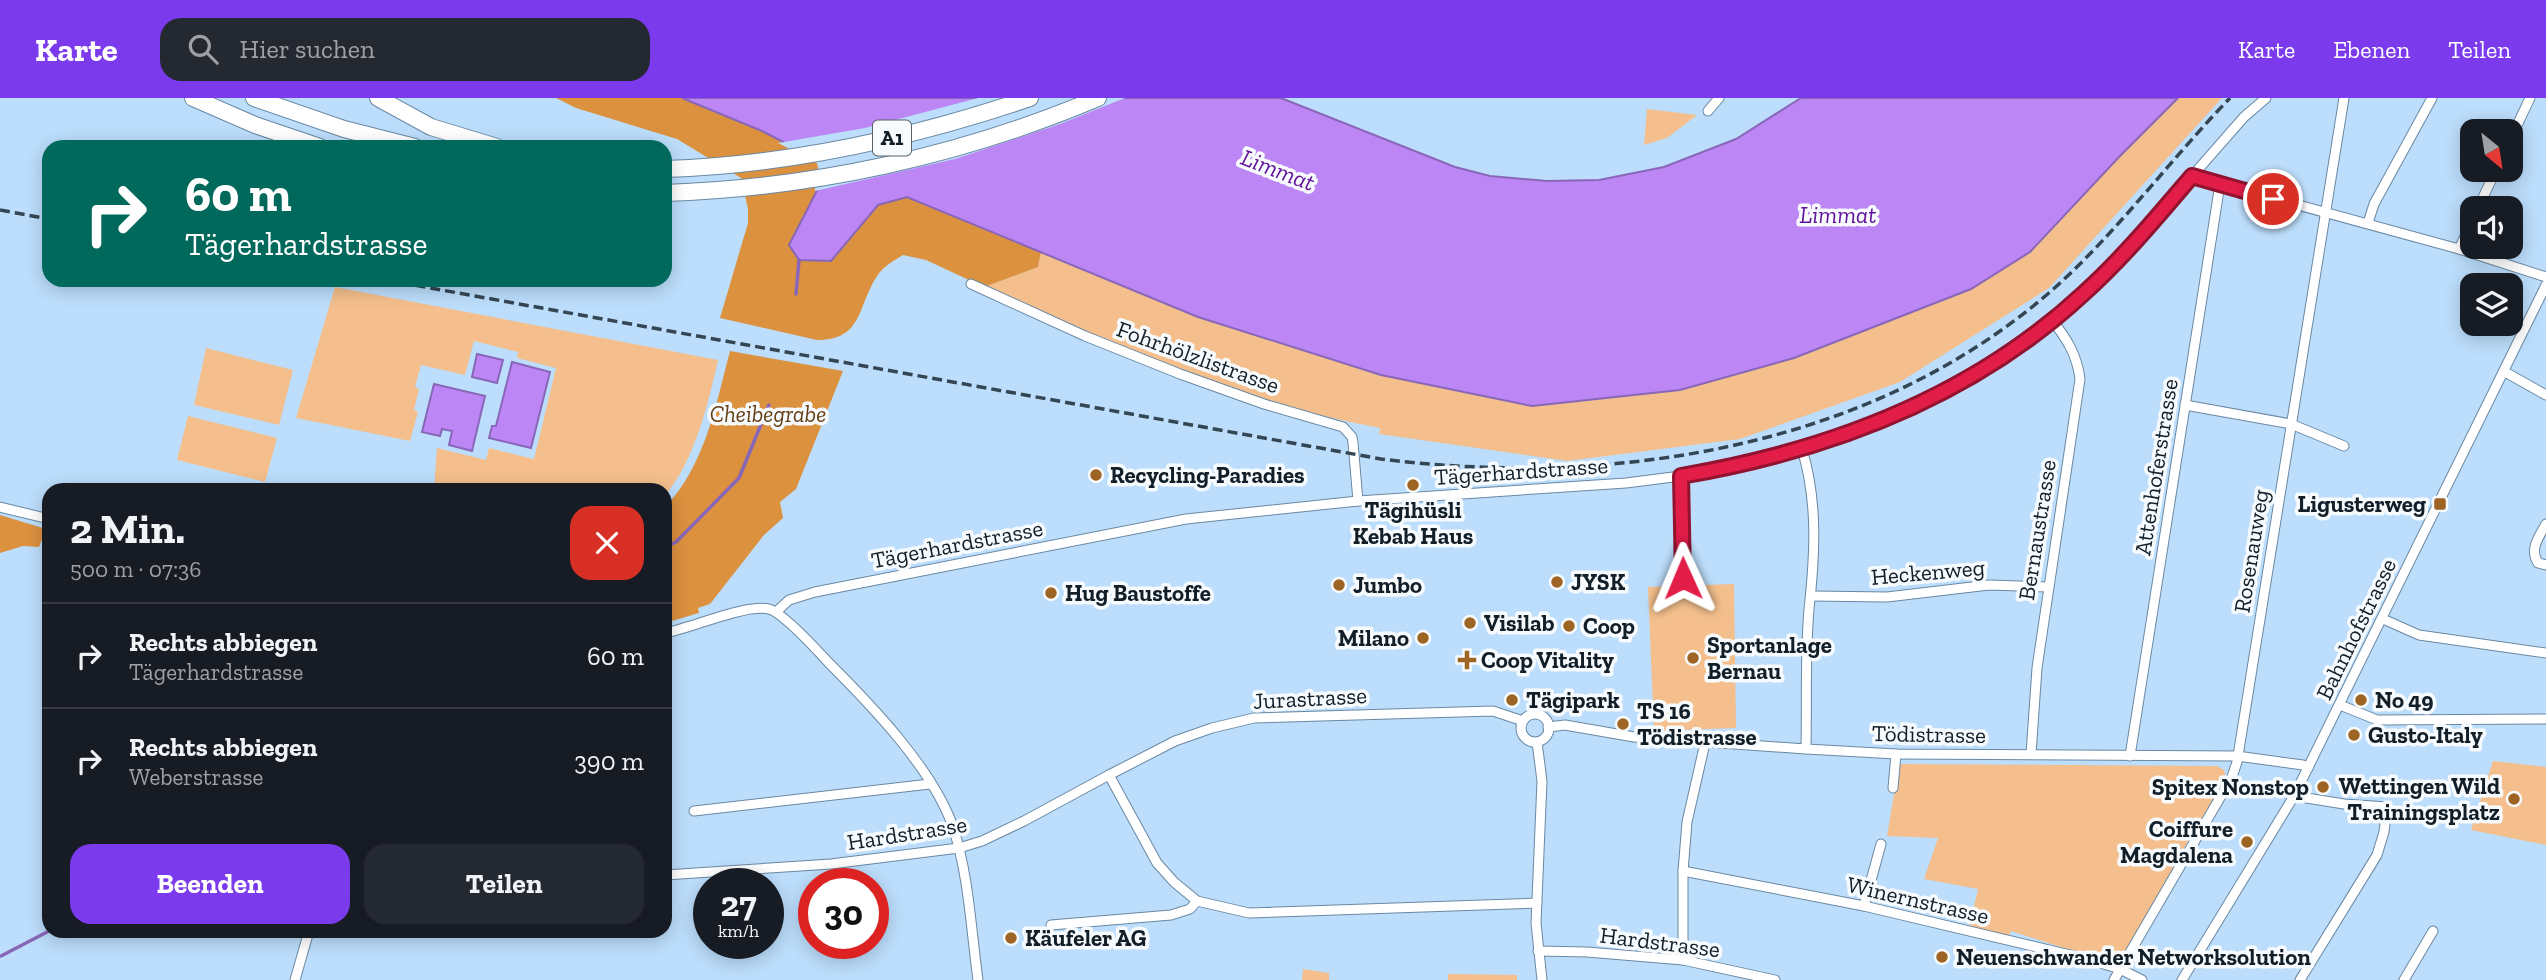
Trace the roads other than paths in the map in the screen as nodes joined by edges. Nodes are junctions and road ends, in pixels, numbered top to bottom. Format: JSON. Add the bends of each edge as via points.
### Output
{"nodes":[{"id":1,"x":193,"y":98,"type":"edge"},
{"id":2,"x":254,"y":98,"type":"edge"},
{"id":3,"x":378,"y":98,"type":"edge"},
{"id":4,"x":1030,"y":98,"type":"edge"},
{"id":5,"x":1098,"y":98,"type":"edge"},
{"id":6,"x":1719,"y":98,"type":"edge"},
{"id":7,"x":2266,"y":98,"type":"edge"},
{"id":8,"x":2344,"y":98,"type":"edge"},
{"id":9,"x":2432,"y":98,"type":"edge"},
{"id":10,"x":2530,"y":98,"type":"edge"},
{"id":11,"x":1708,"y":111,"type":"dead end"},
{"id":12,"x":2520,"y":119,"type":"edge"},
{"id":13,"x":300,"y":140,"type":"edge"},
{"id":14,"x":387,"y":140,"type":"edge"},
{"id":15,"x":474,"y":140,"type":"edge"},
{"id":16,"x":672,"y":168,"type":"edge"},
{"id":17,"x":2192,"y":176,"type":"junction"},
{"id":18,"x":2220,"y":184,"type":"junction"},
{"id":19,"x":672,"y":193,"type":"edge"},
{"id":20,"x":2327,"y":213,"type":"junction"},
{"id":21,"x":2368,"y":223,"type":"junction"},
{"id":22,"x":2459,"y":249,"type":"joint"},
{"id":23,"x":2546,"y":277,"type":"edge"},
{"id":24,"x":971,"y":284,"type":"dead end"},
{"id":25,"x":2546,"y":285,"type":"edge"},
{"id":26,"x":2052,"y":320,"type":"junction"},
{"id":27,"x":2505,"y":372,"type":"junction"},
{"id":28,"x":2546,"y":395,"type":"edge"},
{"id":29,"x":2185,"y":405,"type":"junction"},
{"id":30,"x":2291,"y":424,"type":"junction"},
{"id":31,"x":2344,"y":446,"type":"dead end"},
{"id":32,"x":1802,"y":449,"type":"junction"},
{"id":33,"x":1681,"y":476,"type":"junction"},
{"id":34,"x":1358,"y":501,"type":"junction"},
{"id":35,"x":0,"y":507,"type":"edge"},
{"id":36,"x":42,"y":517,"type":"edge"},
{"id":37,"x":2546,"y":524,"type":"edge"},
{"id":38,"x":2546,"y":565,"type":"edge"},
{"id":39,"x":1683,"y":578,"type":"dead end"},
{"id":40,"x":2048,"y":587,"type":"junction"},
{"id":41,"x":1812,"y":596,"type":"junction"},
{"id":42,"x":776,"y":612,"type":"junction"},
{"id":43,"x":2383,"y":619,"type":"junction"},
{"id":44,"x":672,"y":631,"type":"edge"},
{"id":45,"x":2546,"y":653,"type":"edge"},
{"id":46,"x":2340,"y":705,"type":"junction"},
{"id":47,"x":2546,"y":719,"type":"edge"},
{"id":48,"x":1523,"y":721,"type":"junction"},
{"id":49,"x":1548,"y":727,"type":"junction"},
{"id":50,"x":1538,"y":742,"type":"junction"},
{"id":51,"x":1705,"y":743,"type":"junction"},
{"id":52,"x":1806,"y":749,"type":"junction"},
{"id":53,"x":1896,"y":754,"type":"junction"},
{"id":54,"x":2031,"y":754,"type":"junction"},
{"id":55,"x":2130,"y":756,"type":"junction"},
{"id":56,"x":2238,"y":756,"type":"junction"},
{"id":57,"x":2308,"y":768,"type":"junction"},
{"id":58,"x":1109,"y":775,"type":"junction"},
{"id":59,"x":930,"y":784,"type":"junction"},
{"id":60,"x":1893,"y":788,"type":"dead end"},
{"id":61,"x":2294,"y":796,"type":"junction"},
{"id":62,"x":694,"y":811,"type":"dead end"},
{"id":63,"x":1881,"y":844,"type":"dead end"},
{"id":64,"x":959,"y":848,"type":"junction"},
{"id":65,"x":1683,"y":871,"type":"junction"},
{"id":66,"x":672,"y":875,"type":"edge"},
{"id":67,"x":1197,"y":901,"type":"junction"},
{"id":68,"x":1537,"y":903,"type":"junction"},
{"id":69,"x":1864,"y":906,"type":"junction"},
{"id":70,"x":1051,"y":925,"type":"dead end"},
{"id":71,"x":2433,"y":932,"type":"dead end"},
{"id":72,"x":307,"y":938,"type":"edge"},
{"id":73,"x":1538,"y":951,"type":"junction"},
{"id":74,"x":1683,"y":960,"type":"junction"},
{"id":75,"x":2120,"y":969,"type":"junction"},
{"id":76,"x":295,"y":980,"type":"edge"},
{"id":77,"x":978,"y":980,"type":"edge"},
{"id":78,"x":1542,"y":980,"type":"edge"},
{"id":79,"x":1775,"y":980,"type":"edge"},
{"id":80,"x":2113,"y":980,"type":"edge"},
{"id":81,"x":2142,"y":980,"type":"edge"},
{"id":82,"x":2182,"y":980,"type":"edge"},
{"id":83,"x":2301,"y":980,"type":"edge"},
{"id":84,"x":2404,"y":980,"type":"edge"}],
"edges":[{"from":1,"to":13,"type":"highway"},
{"from":2,"to":14,"type":"highway"},
{"from":3,"to":15,"type":"highway","via":[[431,127]]},
{"from":4,"to":16,"type":"highway","number":"A1","via":[[899,137],[777,160]]},
{"from":5,"to":19,"type":"highway","number":"A1","via":[[895,163],[748,188]]},
{"from":6,"to":11,"type":"street"},
{"from":7,"to":17,"type":"street","name":"Tägerhardstrasse"},
{"from":8,"to":20,"type":"street","name":"Rosenauweg"},
{"from":9,"to":21,"type":"street"},
{"from":10,"to":12,"type":"street"},
{"from":17,"to":18,"type":"street"},
{"from":17,"to":26,"type":"street","name":"Tägerhardstrasse","via":[[2116,263]]},
{"from":18,"to":20,"type":"street"},
{"from":18,"to":29,"type":"street","name":"Attenhoferstrasse"},
{"from":20,"to":21,"type":"street"},
{"from":20,"to":30,"type":"street","name":"Rosenauweg"},
{"from":21,"to":22,"type":"street"},
{"from":22,"to":23,"type":"street"},
{"from":24,"to":34,"type":"street","name":"Fohrhölzlistrasse","via":[[1168,369],[1343,427],[1352,437]]},
{"from":25,"to":27,"type":"street","name":"Bahnhofstrasse"},
{"from":26,"to":32,"type":"street","name":"Tägerhardstrasse","via":[[1931,399]]},
{"from":26,"to":40,"type":"street","name":"Bernaustrasse","via":[[2073,349],[2081,379]]},
{"from":27,"to":28,"type":"street"},
{"from":27,"to":43,"type":"street","name":"Bahnhofstrasse"},
{"from":29,"to":30,"type":"street"},
{"from":29,"to":55,"type":"street","name":"Attenhoferstrasse"},
{"from":30,"to":31,"type":"street"},
{"from":30,"to":56,"type":"street","name":"Rosenauweg"},
{"from":32,"to":33,"type":"street","name":"Tägerhardstrasse"},
{"from":32,"to":41,"type":"street","via":[[1815,527]]},
{"from":33,"to":34,"type":"street","name":"Tägerhardstrasse"},
{"from":33,"to":39,"type":"street"},
{"from":34,"to":42,"type":"street","name":"Tägerhardstrasse","via":[[1117,531],[815,592],[789,600]]},
{"from":35,"to":36,"type":"street"},
{"from":37,"to":38,"type":"street","via":[[2533,550],[2538,563]]},
{"from":40,"to":41,"type":"street","name":"Heckenweg","via":[[1989,585],[1887,597]]},
{"from":40,"to":54,"type":"street","name":"Bernaustrasse"},
{"from":41,"to":52,"type":"street"},
{"from":42,"to":44,"type":"street","via":[[749,610]]},
{"from":42,"to":59,"type":"street","via":[[858,693]]},
{"from":43,"to":45,"type":"street","via":[[2419,635]]},
{"from":43,"to":46,"type":"street","name":"Bahnhofstrasse"},
{"from":46,"to":47,"type":"street","via":[[2377,720]]},
{"from":46,"to":57,"type":"street","name":"Bahnhofstrasse"},
{"from":48,"to":49,"type":"street","via":[[1538,715]]},
{"from":48,"to":50,"type":"street","via":[[1525,738]]},
{"from":48,"to":58,"type":"street","name":"Jurastrasse","via":[[1493,711],[1254,718],[1175,741]]},
{"from":49,"to":50,"type":"street","via":[[1545,738]]},
{"from":49,"to":51,"type":"street","name":"Tödistrasse","via":[[1565,725]]},
{"from":50,"to":68,"type":"street","via":[[1542,781]]},
{"from":51,"to":52,"type":"street","name":"Tödistrasse"},
{"from":51,"to":65,"type":"street","via":[[1687,822]]},
{"from":52,"to":53,"type":"street","name":"Tödistrasse"},
{"from":53,"to":54,"type":"street","name":"Tödistrasse"},
{"from":53,"to":60,"type":"street"},
{"from":54,"to":55,"type":"street","name":"Tödistrasse"},
{"from":55,"to":56,"type":"street","name":"Tödistrasse"},
{"from":56,"to":57,"type":"street","name":"Tödistrasse"},
{"from":56,"to":75,"type":"street","name":"Rosenauweg","via":[[2232,776]]},
{"from":57,"to":61,"type":"street","name":"Bahnhofstrasse"},
{"from":58,"to":64,"type":"street","name":"Hardstrasse","via":[[1024,821]]},
{"from":58,"to":67,"type":"street","via":[[1157,863]]},
{"from":59,"to":62,"type":"street"},
{"from":59,"to":64,"type":"street"},
{"from":61,"to":82,"type":"street","name":"Bahnhofstrasse"},
{"from":61,"to":83,"type":"street","via":[[2387,807],[2377,855]]},
{"from":63,"to":69,"type":"street"},
{"from":64,"to":66,"type":"street","name":"Hardstrasse","via":[[831,864]]},
{"from":64,"to":77,"type":"street"},
{"from":65,"to":69,"type":"street","name":"Winernstrasse"},
{"from":65,"to":74,"type":"street"},
{"from":67,"to":68,"type":"street","via":[[1249,913]]},
{"from":67,"to":70,"type":"street","via":[[1190,909],[1171,915]]},
{"from":68,"to":73,"type":"street"},
{"from":69,"to":75,"type":"street","name":"Winernstrasse"},
{"from":71,"to":84,"type":"street"},
{"from":72,"to":76,"type":"street"},
{"from":73,"to":74,"type":"street","name":"Hardstrasse"},
{"from":73,"to":78,"type":"street"},
{"from":74,"to":79,"type":"street","name":"Hardstrasse"},
{"from":75,"to":80,"type":"street","name":"Rosenauweg"},
{"from":75,"to":81,"type":"street","name":"Winernstrasse"}]}
